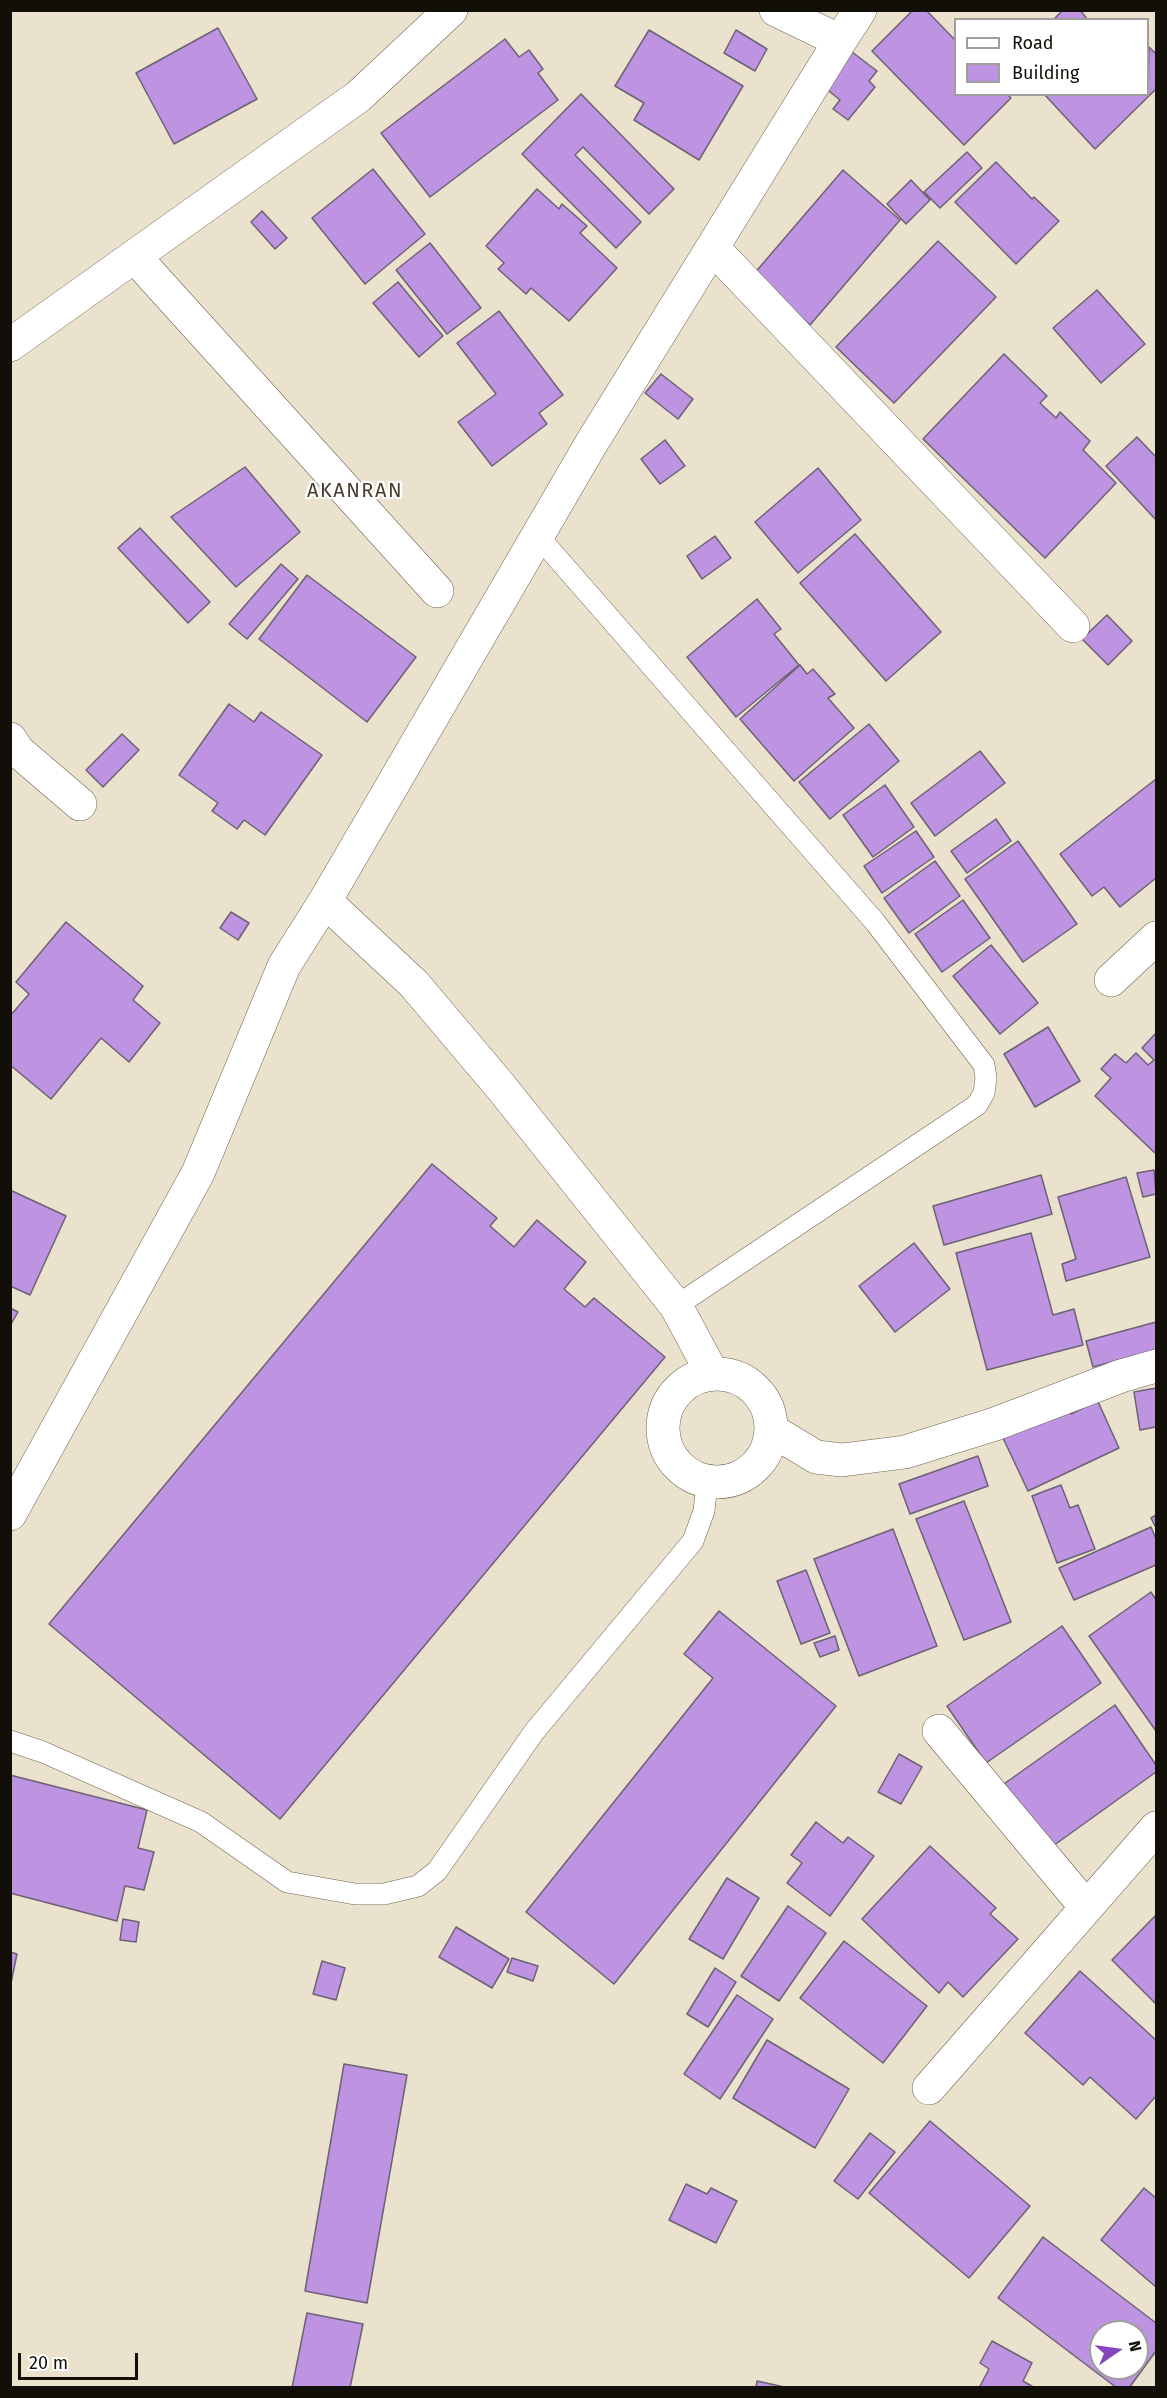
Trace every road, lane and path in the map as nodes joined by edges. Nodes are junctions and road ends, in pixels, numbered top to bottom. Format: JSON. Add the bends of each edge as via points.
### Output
{"nodes":[{"id":1,"x":451,"y":10,"type":"edge"},
{"id":2,"x":776,"y":10,"type":"edge"},
{"id":3,"x":860,"y":10,"type":"edge"},
{"id":4,"x":840,"y":41,"type":"junction"},
{"id":5,"x":713,"y":248,"type":"junction"},
{"id":6,"x":135,"y":257,"type":"junction"},
{"id":7,"x":10,"y":345,"type":"edge"},
{"id":8,"x":538,"y":536,"type":"junction"},
{"id":9,"x":436,"y":591,"type":"dead end"},
{"id":10,"x":1073,"y":626,"type":"dead end"},
{"id":11,"x":10,"y":739,"type":"edge"},
{"id":12,"x":80,"y":804,"type":"dead end"},
{"id":13,"x":325,"y":902,"type":"junction"},
{"id":14,"x":1156,"y":938,"type":"edge"},
{"id":15,"x":1110,"y":980,"type":"dead end"},
{"id":16,"x":676,"y":1306,"type":"junction"},
{"id":17,"x":1156,"y":1366,"type":"edge"},
{"id":18,"x":712,"y":1373,"type":"junction"},
{"id":19,"x":773,"y":1431,"type":"junction"},
{"id":20,"x":707,"y":1483,"type":"junction"},
{"id":21,"x":10,"y":1514,"type":"edge"},
{"id":22,"x":939,"y":1731,"type":"dead end"},
{"id":23,"x":10,"y":1741,"type":"edge"},
{"id":24,"x":1156,"y":1828,"type":"edge"},
{"id":25,"x":1086,"y":1908,"type":"junction"},
{"id":26,"x":929,"y":2088,"type":"dead end"}],
"edges":[{"from":1,"to":6,"type":"street","via":[[358,96]]},
{"from":2,"to":4,"type":"street"},
{"from":3,"to":4,"type":"street"},
{"from":4,"to":5,"type":"street"},
{"from":5,"to":8,"type":"street"},
{"from":5,"to":10,"type":"street"},
{"from":6,"to":7,"type":"street"},
{"from":6,"to":9,"type":"street"},
{"from":8,"to":13,"type":"street"},
{"from":8,"to":16,"type":"lane","via":[[875,922],[984,1065],[987,1078],[977,1104]]},
{"from":11,"to":12,"type":"street","via":[[18,751]]},
{"from":13,"to":16,"type":"street","via":[[414,984]]},
{"from":13,"to":21,"type":"street","via":[[284,966],[198,1173]]},
{"from":14,"to":15,"type":"street"},
{"from":16,"to":18,"type":"street"},
{"from":17,"to":19,"type":"street","via":[[905,1452],[842,1460],[816,1457]]},
{"from":18,"to":19,"type":"street","via":[[742,1378],[765,1400]]},
{"from":18,"to":20,"type":"street","via":[[683,1384],[665,1410],[664,1442],[679,1468]]},
{"from":19,"to":20,"type":"street","via":[[762,1460],[738,1480]]},
{"from":20,"to":23,"type":"lane","via":[[704,1511],[693,1541],[534,1732],[437,1871],[418,1886],[384,1894],[355,1894],[286,1882],[201,1822]]},
{"from":22,"to":25,"type":"street"},
{"from":24,"to":25,"type":"street"},
{"from":25,"to":26,"type":"street"}]}
